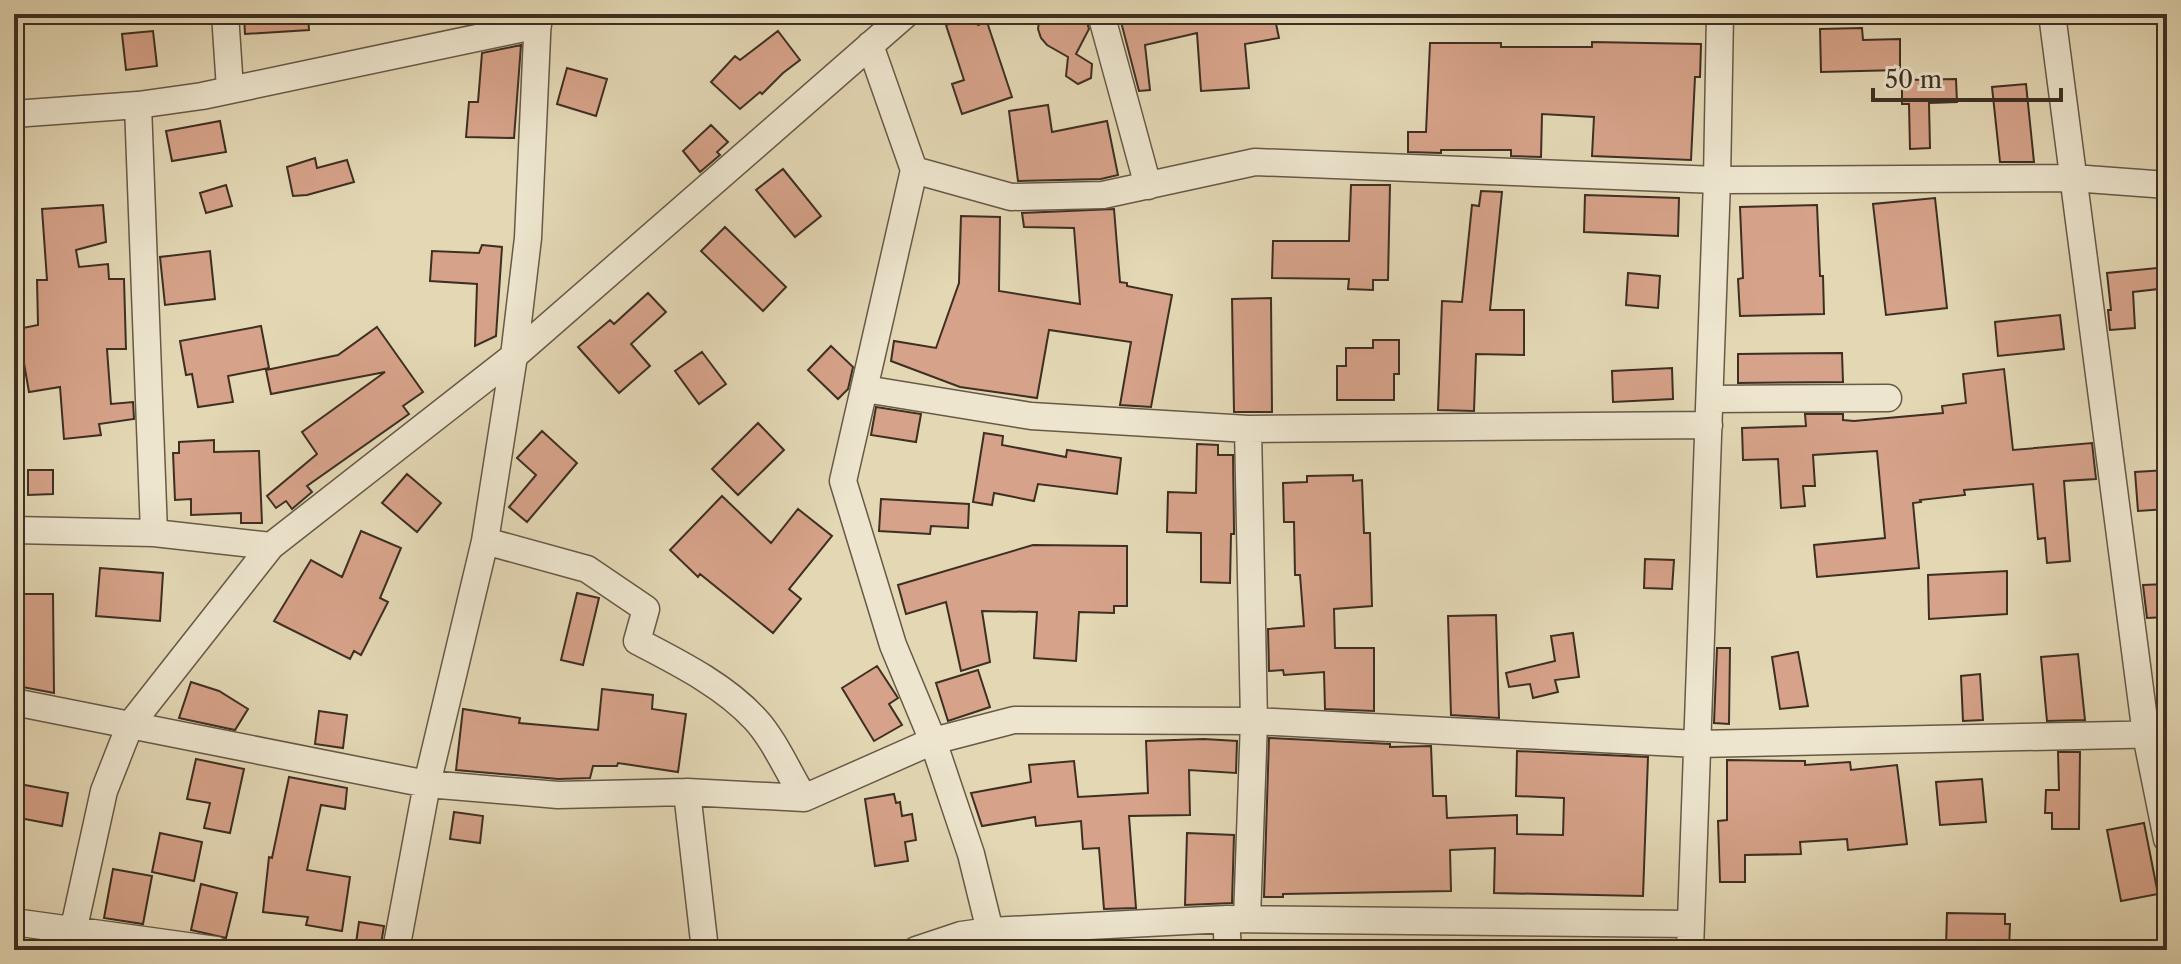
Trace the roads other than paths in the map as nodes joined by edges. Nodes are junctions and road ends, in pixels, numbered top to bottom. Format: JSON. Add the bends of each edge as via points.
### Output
{"nodes":[{"id":1,"x":225,"y":14,"type":"edge"},
{"id":2,"x":906,"y":14,"type":"edge"},
{"id":3,"x":1101,"y":14,"type":"edge"},
{"id":4,"x":1720,"y":14,"type":"edge"},
{"id":5,"x":2052,"y":14,"type":"edge"},
{"id":6,"x":538,"y":19,"type":"edge"},
{"id":7,"x":870,"y":45,"type":"junction"},
{"id":8,"x":230,"y":89,"type":"junction"},
{"id":9,"x":138,"y":105,"type":"junction"},
{"id":10,"x":14,"y":114,"type":"edge"},
{"id":11,"x":914,"y":170,"type":"junction"},
{"id":12,"x":2073,"y":178,"type":"junction"},
{"id":13,"x":1717,"y":180,"type":"junction"},
{"id":14,"x":2167,"y":185,"type":"edge"},
{"id":15,"x":1148,"y":186,"type":"junction"},
{"id":16,"x":514,"y":356,"type":"junction"},
{"id":17,"x":865,"y":389,"type":"junction"},
{"id":18,"x":1888,"y":398,"type":"dead end"},
{"id":19,"x":1709,"y":412,"type":"junction"},
{"id":20,"x":1248,"y":429,"type":"junction"},
{"id":21,"x":14,"y":530,"type":"edge"},
{"id":22,"x":154,"y":533,"type":"junction"},
{"id":23,"x":485,"y":541,"type":"junction"},
{"id":24,"x":271,"y":546,"type":"junction"},
{"id":25,"x":14,"y":702,"type":"edge"},
{"id":26,"x":1254,"y":721,"type":"junction"},
{"id":27,"x":130,"y":725,"type":"junction"},
{"id":28,"x":2157,"y":735,"type":"edge"},
{"id":29,"x":933,"y":741,"type":"junction"},
{"id":30,"x":1697,"y":744,"type":"junction"},
{"id":31,"x":427,"y":784,"type":"junction"},
{"id":32,"x":687,"y":792,"type":"junction"},
{"id":33,"x":804,"y":798,"type":"junction"},
{"id":34,"x":2167,"y":839,"type":"edge"},
{"id":35,"x":1237,"y":919,"type":"junction"},
{"id":36,"x":14,"y":922,"type":"edge"},
{"id":37,"x":1691,"y":924,"type":"junction"},
{"id":38,"x":990,"y":931,"type":"junction"},
{"id":39,"x":70,"y":940,"type":"edge"},
{"id":40,"x":964,"y":942,"type":"edge"},
{"id":41,"x":216,"y":950,"type":"edge"},
{"id":42,"x":396,"y":950,"type":"edge"},
{"id":43,"x":705,"y":950,"type":"edge"},
{"id":44,"x":916,"y":950,"type":"edge"},
{"id":45,"x":1228,"y":950,"type":"edge"},
{"id":46,"x":1690,"y":950,"type":"edge"}],
"edges":[{"from":1,"to":8,"type":"street"},
{"from":2,"to":7,"type":"street"},
{"from":3,"to":15,"type":"street"},
{"from":4,"to":13,"type":"street"},
{"from":5,"to":12,"type":"street"},
{"from":6,"to":8,"type":"street"},
{"from":6,"to":16,"type":"street","via":[[528,238]]},
{"from":7,"to":11,"type":"street"},
{"from":7,"to":16,"type":"street"},
{"from":8,"to":9,"type":"street"},
{"from":9,"to":10,"type":"street"},
{"from":9,"to":22,"type":"street"},
{"from":11,"to":15,"type":"street","via":[[1011,197],[1103,195]]},
{"from":11,"to":17,"type":"street"},
{"from":12,"to":13,"type":"street"},
{"from":12,"to":14,"type":"street"},
{"from":12,"to":28,"type":"street"},
{"from":13,"to":15,"type":"street","via":[[1255,162]]},
{"from":13,"to":19,"type":"street"},
{"from":16,"to":23,"type":"street"},
{"from":16,"to":24,"type":"street"},
{"from":17,"to":20,"type":"street","via":[[1031,416]]},
{"from":17,"to":29,"type":"street","via":[[843,481],[893,645]]},
{"from":18,"to":19,"type":"street"},
{"from":19,"to":20,"type":"street"},
{"from":19,"to":30,"type":"street"},
{"from":20,"to":26,"type":"street"},
{"from":21,"to":22,"type":"street"},
{"from":22,"to":24,"type":"street"},
{"from":23,"to":31,"type":"street"},
{"from":23,"to":33,"type":"street","via":[[587,569],[646,609],[637,641],[735,701],[757,721]]},
{"from":24,"to":27,"type":"street"},
{"from":25,"to":27,"type":"street"},
{"from":26,"to":29,"type":"street","via":[[1014,720]]},
{"from":26,"to":30,"type":"street"},
{"from":26,"to":35,"type":"street"},
{"from":27,"to":31,"type":"street"},
{"from":27,"to":39,"type":"street","via":[[104,791]]},
{"from":28,"to":30,"type":"street"},
{"from":28,"to":34,"type":"street"},
{"from":29,"to":33,"type":"street"},
{"from":29,"to":38,"type":"street"},
{"from":30,"to":37,"type":"street"},
{"from":31,"to":32,"type":"street","via":[[558,795]]},
{"from":31,"to":42,"type":"street"},
{"from":32,"to":33,"type":"street"},
{"from":32,"to":43,"type":"street"},
{"from":35,"to":37,"type":"street"},
{"from":35,"to":38,"type":"street"},
{"from":35,"to":45,"type":"street"},
{"from":36,"to":39,"type":"street"},
{"from":37,"to":46,"type":"street"},
{"from":38,"to":40,"type":"street"},
{"from":39,"to":41,"type":"street"},
{"from":40,"to":44,"type":"street"}]}
